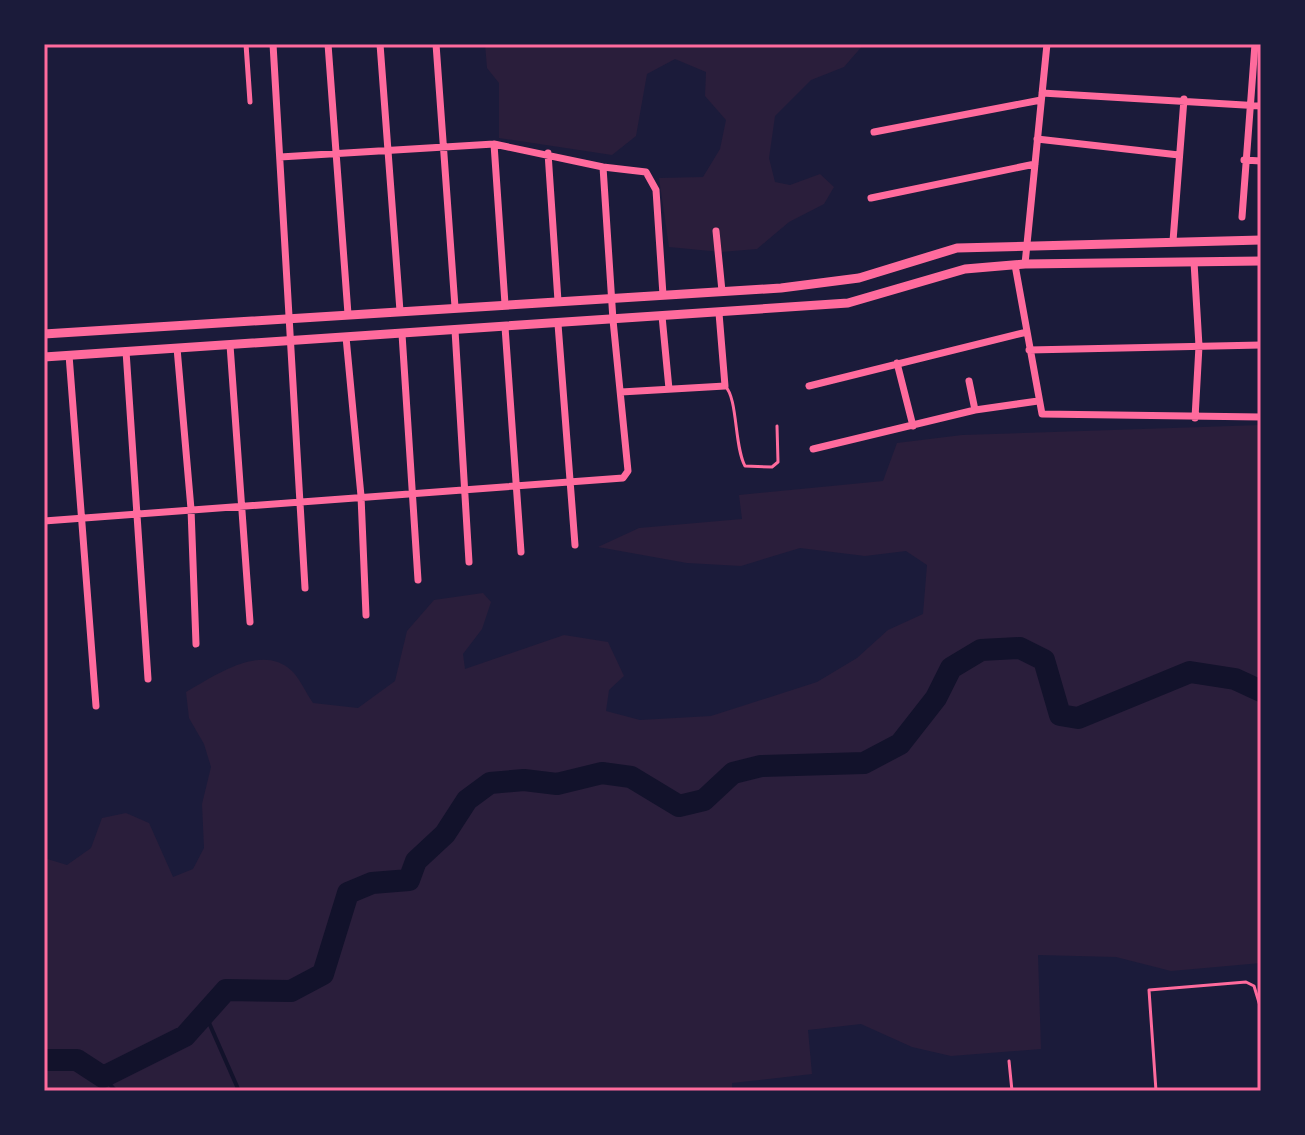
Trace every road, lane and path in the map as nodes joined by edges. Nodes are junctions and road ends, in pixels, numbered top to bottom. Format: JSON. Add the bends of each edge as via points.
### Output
{"nodes":[{"id":1,"x":246,"y":44,"type":"edge"},
{"id":2,"x":273,"y":44,"type":"edge"},
{"id":3,"x":328,"y":44,"type":"edge"},
{"id":4,"x":380,"y":44,"type":"edge"},
{"id":5,"x":436,"y":44,"type":"edge"},
{"id":6,"x":1047,"y":44,"type":"edge"},
{"id":7,"x":1255,"y":44,"type":"edge"},
{"id":8,"x":1042,"y":96,"type":"junction"},
{"id":9,"x":1184,"y":99,"type":"junction"},
{"id":10,"x":250,"y":102,"type":"dead end"},
{"id":11,"x":1248,"y":104,"type":"junction"},
{"id":12,"x":1261,"y":106,"type":"edge"},
{"id":13,"x":874,"y":132,"type":"dead end"},
{"id":14,"x":1037,"y":139,"type":"junction"},
{"id":15,"x":445,"y":144,"type":"junction"},
{"id":16,"x":494,"y":144,"type":"junction"},
{"id":17,"x":387,"y":149,"type":"junction"},
{"id":18,"x":337,"y":152,"type":"junction"},
{"id":19,"x":548,"y":153,"type":"junction"},
{"id":20,"x":1179,"y":155,"type":"junction"},
{"id":21,"x":280,"y":157,"type":"junction"},
{"id":22,"x":1244,"y":160,"type":"junction"},
{"id":23,"x":1261,"y":161,"type":"edge"},
{"id":24,"x":1035,"y":164,"type":"junction"},
{"id":25,"x":603,"y":167,"type":"junction"},
{"id":26,"x":871,"y":198,"type":"dead end"},
{"id":27,"x":1242,"y":217,"type":"dead end"},
{"id":28,"x":716,"y":231,"type":"dead end"},
{"id":29,"x":1261,"y":240,"type":"edge"},
{"id":30,"x":1173,"y":241,"type":"junction"},
{"id":31,"x":1027,"y":244,"type":"junction"},
{"id":32,"x":1261,"y":261,"type":"edge"},
{"id":33,"x":1194,"y":262,"type":"junction"},
{"id":34,"x":1020,"y":264,"type":"junction"},
{"id":35,"x":722,"y":291,"type":"junction"},
{"id":36,"x":663,"y":295,"type":"junction"},
{"id":37,"x":612,"y":298,"type":"junction"},
{"id":38,"x":558,"y":301,"type":"junction"},
{"id":39,"x":505,"y":304,"type":"junction"},
{"id":40,"x":455,"y":307,"type":"junction"},
{"id":41,"x":400,"y":311,"type":"junction"},
{"id":42,"x":719,"y":313,"type":"junction"},
{"id":43,"x":348,"y":314,"type":"junction"},
{"id":44,"x":662,"y":316,"type":"junction"},
{"id":45,"x":291,"y":317,"type":"junction"},
{"id":46,"x":613,"y":320,"type":"junction"},
{"id":47,"x":558,"y":324,"type":"junction"},
{"id":48,"x":505,"y":327,"type":"junction"},
{"id":49,"x":455,"y":330,"type":"junction"},
{"id":50,"x":1027,"y":332,"type":"junction"},
{"id":51,"x":44,"y":334,"type":"edge"},
{"id":52,"x":402,"y":334,"type":"junction"},
{"id":53,"x":346,"y":337,"type":"junction"},
{"id":54,"x":292,"y":341,"type":"junction"},
{"id":55,"x":230,"y":345,"type":"junction"},
{"id":56,"x":1261,"y":345,"type":"edge"},
{"id":57,"x":1199,"y":346,"type":"junction"},
{"id":58,"x":177,"y":348,"type":"junction"},
{"id":59,"x":1029,"y":350,"type":"junction"},
{"id":60,"x":126,"y":351,"type":"junction"},
{"id":61,"x":69,"y":355,"type":"junction"},
{"id":62,"x":44,"y":357,"type":"edge"},
{"id":63,"x":897,"y":363,"type":"junction"},
{"id":64,"x":969,"y":381,"type":"dead end"},
{"id":65,"x":725,"y":386,"type":"junction"},
{"id":66,"x":809,"y":386,"type":"dead end"},
{"id":67,"x":669,"y":389,"type":"junction"},
{"id":68,"x":621,"y":392,"type":"junction"},
{"id":69,"x":1038,"y":401,"type":"junction"},
{"id":70,"x":975,"y":410,"type":"junction"},
{"id":71,"x":1261,"y":417,"type":"edge"},
{"id":72,"x":1195,"y":418,"type":"junction"},
{"id":73,"x":777,"y":426,"type":"dead end"},
{"id":74,"x":913,"y":426,"type":"junction"},
{"id":75,"x":813,"y":449,"type":"dead end"},
{"id":76,"x":573,"y":481,"type":"junction"},
{"id":77,"x":519,"y":485,"type":"junction"},
{"id":78,"x":465,"y":490,"type":"junction"},
{"id":79,"x":414,"y":493,"type":"junction"},
{"id":80,"x":361,"y":496,"type":"junction"},
{"id":81,"x":302,"y":502,"type":"junction"},
{"id":82,"x":243,"y":506,"type":"junction"},
{"id":83,"x":191,"y":509,"type":"junction"},
{"id":84,"x":137,"y":514,"type":"junction"},
{"id":85,"x":82,"y":517,"type":"junction"},
{"id":86,"x":44,"y":521,"type":"edge"},
{"id":87,"x":575,"y":545,"type":"dead end"},
{"id":88,"x":521,"y":552,"type":"dead end"},
{"id":89,"x":469,"y":562,"type":"dead end"},
{"id":90,"x":418,"y":580,"type":"dead end"},
{"id":91,"x":305,"y":588,"type":"dead end"},
{"id":92,"x":366,"y":615,"type":"dead end"},
{"id":93,"x":250,"y":622,"type":"dead end"},
{"id":94,"x":196,"y":644,"type":"dead end"},
{"id":95,"x":148,"y":679,"type":"dead end"},
{"id":96,"x":96,"y":706,"type":"dead end"},
{"id":97,"x":1261,"y":1009,"type":"edge"},
{"id":98,"x":1009,"y":1061,"type":"dead end"},
{"id":99,"x":1012,"y":1091,"type":"edge"},
{"id":100,"x":1156,"y":1091,"type":"edge"}],
"edges":[{"from":1,"to":10,"type":"street"},
{"from":2,"to":21,"type":"street"},
{"from":3,"to":18,"type":"street"},
{"from":4,"to":17,"type":"street"},
{"from":5,"to":15,"type":"street"},
{"from":6,"to":8,"type":"street"},
{"from":7,"to":11,"type":"street"},
{"from":8,"to":9,"type":"street"},
{"from":8,"to":13,"type":"street"},
{"from":8,"to":14,"type":"street"},
{"from":9,"to":11,"type":"street"},
{"from":9,"to":20,"type":"street"},
{"from":11,"to":12,"type":"street"},
{"from":11,"to":22,"type":"street"},
{"from":14,"to":20,"type":"street"},
{"from":14,"to":24,"type":"street"},
{"from":15,"to":16,"type":"street"},
{"from":15,"to":17,"type":"street"},
{"from":15,"to":40,"type":"street"},
{"from":16,"to":19,"type":"street"},
{"from":16,"to":39,"type":"street"},
{"from":17,"to":18,"type":"street"},
{"from":17,"to":41,"type":"street"},
{"from":18,"to":21,"type":"street"},
{"from":18,"to":43,"type":"street"},
{"from":19,"to":25,"type":"street"},
{"from":19,"to":38,"type":"street"},
{"from":20,"to":30,"type":"street"},
{"from":21,"to":45,"type":"street"},
{"from":22,"to":23,"type":"street"},
{"from":22,"to":27,"type":"street"},
{"from":24,"to":26,"type":"street"},
{"from":24,"to":31,"type":"street"},
{"from":25,"to":36,"type":"street","via":[[646,172],[656,190]]},
{"from":25,"to":37,"type":"street"},
{"from":28,"to":35,"type":"street"},
{"from":29,"to":30,"type":"street"},
{"from":30,"to":31,"type":"street"},
{"from":31,"to":34,"type":"street"},
{"from":31,"to":35,"type":"street","via":[[957,248],[859,278]]},
{"from":32,"to":33,"type":"street"},
{"from":33,"to":34,"type":"street"},
{"from":33,"to":57,"type":"street"},
{"from":34,"to":42,"type":"street","via":[[965,269],[848,303]]},
{"from":34,"to":50,"type":"street"},
{"from":35,"to":36,"type":"street"},
{"from":36,"to":37,"type":"street"},
{"from":37,"to":38,"type":"street"},
{"from":37,"to":46,"type":"street"},
{"from":38,"to":39,"type":"street"},
{"from":39,"to":40,"type":"street"},
{"from":40,"to":41,"type":"street"},
{"from":41,"to":43,"type":"street"},
{"from":42,"to":44,"type":"street"},
{"from":42,"to":65,"type":"street"},
{"from":43,"to":45,"type":"street"},
{"from":44,"to":46,"type":"street"},
{"from":44,"to":67,"type":"street"},
{"from":45,"to":51,"type":"street"},
{"from":45,"to":54,"type":"street"},
{"from":46,"to":47,"type":"street"},
{"from":46,"to":68,"type":"street"},
{"from":47,"to":48,"type":"street"},
{"from":47,"to":76,"type":"street"},
{"from":48,"to":49,"type":"street"},
{"from":48,"to":77,"type":"street"},
{"from":49,"to":52,"type":"street"},
{"from":49,"to":78,"type":"street"},
{"from":50,"to":59,"type":"street"},
{"from":50,"to":63,"type":"street"},
{"from":52,"to":53,"type":"street"},
{"from":52,"to":79,"type":"street"},
{"from":53,"to":54,"type":"street"},
{"from":53,"to":80,"type":"street"},
{"from":54,"to":55,"type":"street"},
{"from":54,"to":81,"type":"street"},
{"from":55,"to":58,"type":"street"},
{"from":55,"to":82,"type":"street"},
{"from":56,"to":57,"type":"street"},
{"from":57,"to":59,"type":"street"},
{"from":57,"to":72,"type":"street"},
{"from":58,"to":60,"type":"street"},
{"from":58,"to":83,"type":"street"},
{"from":59,"to":69,"type":"street"},
{"from":60,"to":61,"type":"street"},
{"from":60,"to":84,"type":"street"},
{"from":61,"to":62,"type":"street"},
{"from":61,"to":85,"type":"street"},
{"from":63,"to":66,"type":"street"},
{"from":63,"to":74,"type":"street"},
{"from":64,"to":70,"type":"street"},
{"from":65,"to":67,"type":"street"},
{"from":65,"to":73,"type":"lane","via":[[731,392],[735,435],[745,466],[772,467],[778,462]]},
{"from":67,"to":68,"type":"street"},
{"from":68,"to":76,"type":"street","via":[[628,471],[619,479]]},
{"from":69,"to":70,"type":"street"},
{"from":69,"to":72,"type":"street","via":[[1042,414],[1050,416]]},
{"from":70,"to":74,"type":"street"},
{"from":71,"to":72,"type":"street"},
{"from":74,"to":75,"type":"street"},
{"from":76,"to":77,"type":"street"},
{"from":76,"to":87,"type":"street"},
{"from":77,"to":78,"type":"street"},
{"from":77,"to":88,"type":"street"},
{"from":78,"to":79,"type":"street"},
{"from":78,"to":89,"type":"street"},
{"from":79,"to":80,"type":"street"},
{"from":79,"to":90,"type":"street"},
{"from":80,"to":81,"type":"street"},
{"from":80,"to":92,"type":"street"},
{"from":81,"to":82,"type":"street"},
{"from":81,"to":91,"type":"street"},
{"from":82,"to":83,"type":"street"},
{"from":82,"to":93,"type":"street"},
{"from":83,"to":84,"type":"street"},
{"from":83,"to":94,"type":"street"},
{"from":84,"to":85,"type":"street"},
{"from":84,"to":95,"type":"street"},
{"from":85,"to":86,"type":"street"},
{"from":85,"to":96,"type":"street"},
{"from":97,"to":100,"type":"lane","via":[[1254,986],[1246,982],[1149,990]]},
{"from":98,"to":99,"type":"lane"}]}
